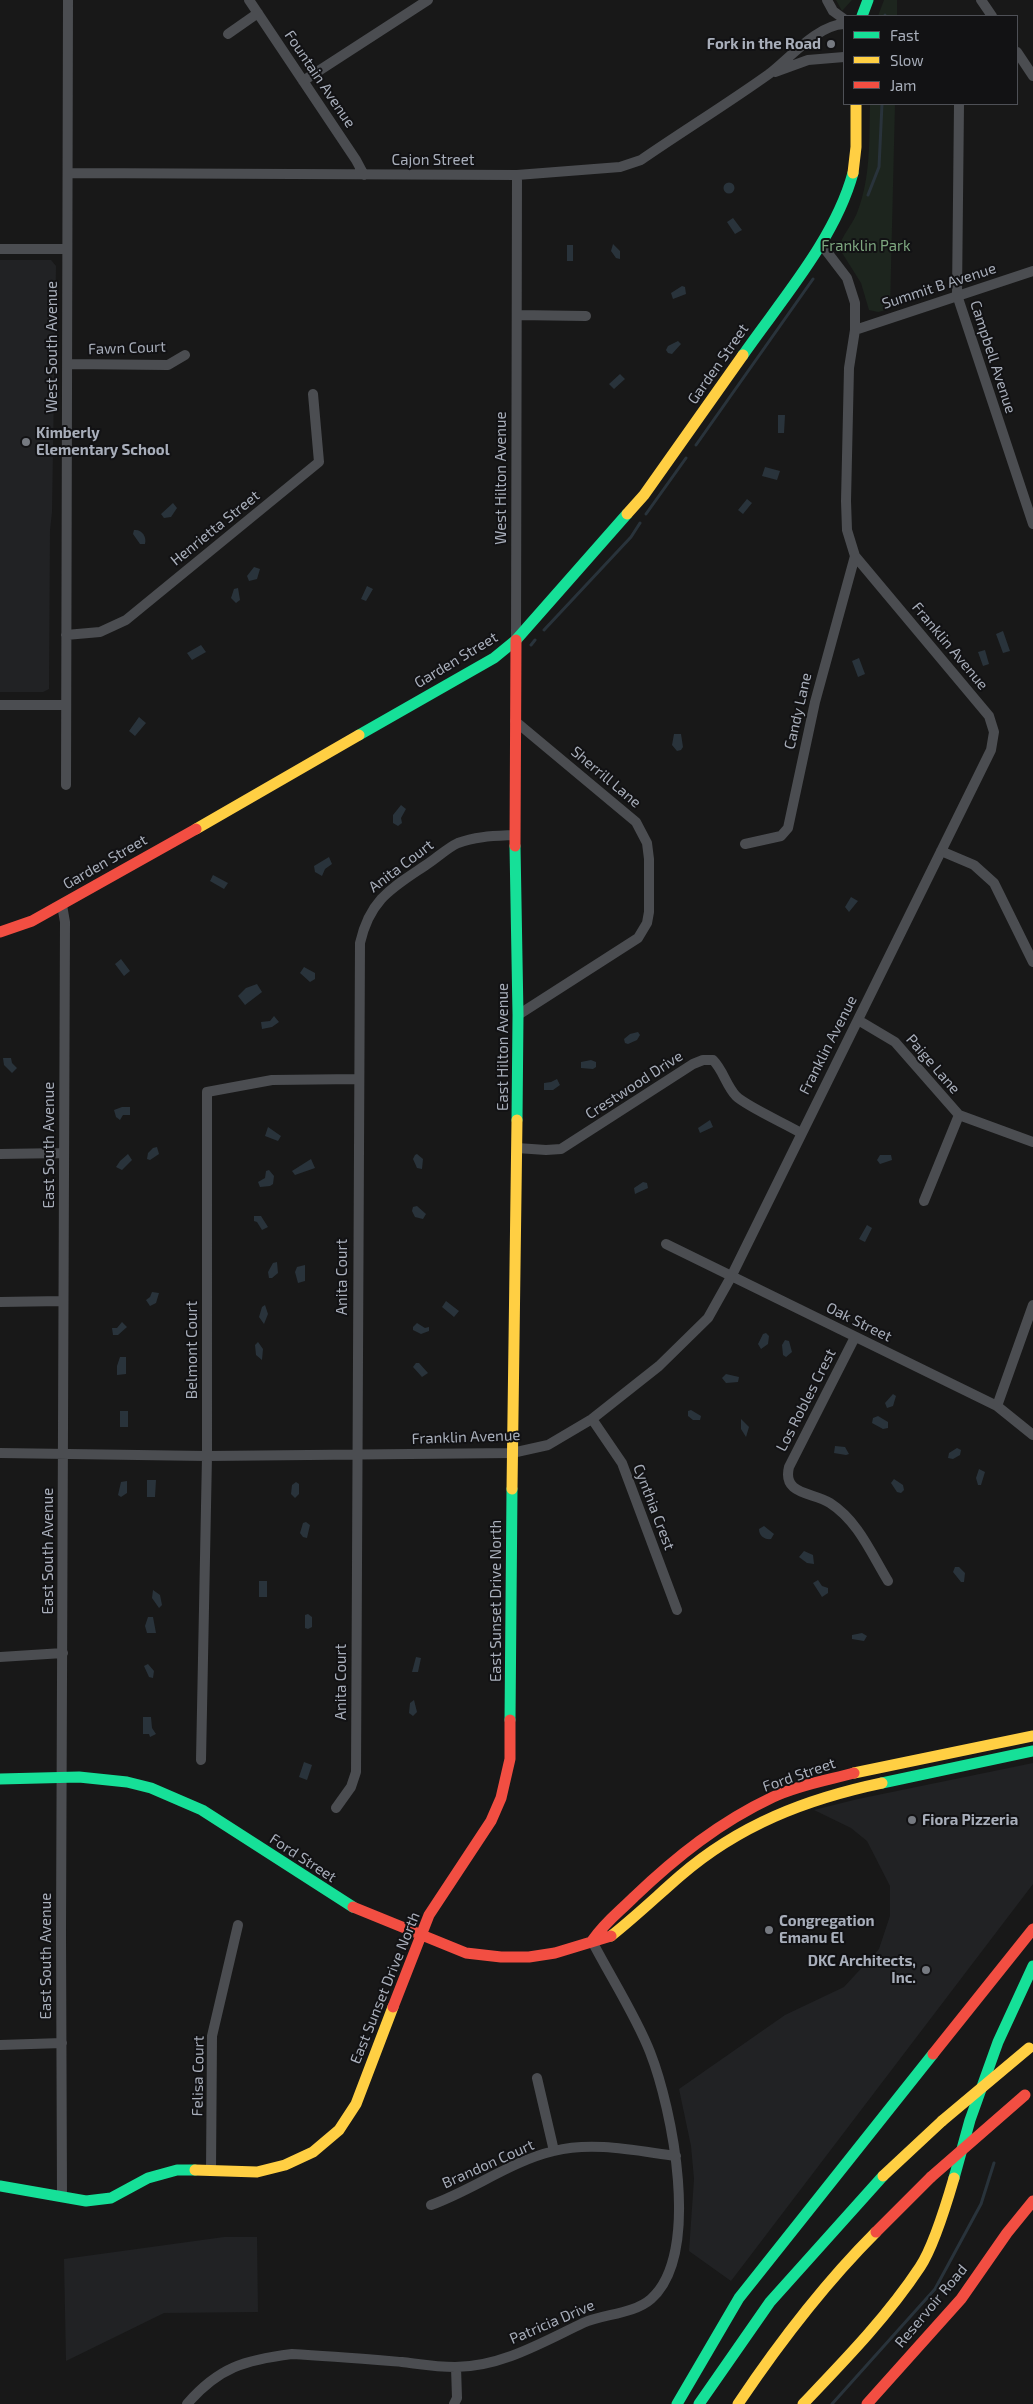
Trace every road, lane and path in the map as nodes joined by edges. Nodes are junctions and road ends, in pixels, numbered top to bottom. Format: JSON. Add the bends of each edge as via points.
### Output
{"nodes":[{"id":1,"x":68,"y":0,"type":"edge"},
{"id":2,"x":250,"y":0,"type":"edge"},
{"id":3,"x":428,"y":0,"type":"edge"},
{"id":4,"x":828,"y":0,"type":"edge"},
{"id":5,"x":868,"y":0,"type":"edge"},
{"id":6,"x":258,"y":13,"type":"junction"},
{"id":7,"x":862,"y":15,"type":"edge"},
{"id":8,"x":843,"y":18,"type":"edge"},
{"id":9,"x":843,"y":24,"type":"edge"},
{"id":10,"x":228,"y":34,"type":"dead end"},
{"id":11,"x":1018,"y":54,"type":"edge"},
{"id":12,"x":843,"y":57,"type":"edge"},
{"id":13,"x":770,"y":74,"type":"junction"},
{"id":14,"x":1033,"y":76,"type":"edge"},
{"id":15,"x":303,"y":81,"type":"junction"},
{"id":16,"x":856,"y":105,"type":"edge"},
{"id":17,"x":958,"y":105,"type":"edge"},
{"id":18,"x":68,"y":173,"type":"junction"},
{"id":19,"x":364,"y":175,"type":"junction"},
{"id":20,"x":517,"y":175,"type":"junction"},
{"id":21,"x":821,"y":244,"type":"junction"},
{"id":22,"x":0,"y":248,"type":"edge"},
{"id":23,"x":67,"y":249,"type":"junction"},
{"id":24,"x":1033,"y":272,"type":"edge"},
{"id":25,"x":957,"y":295,"type":"junction"},
{"id":26,"x":517,"y":315,"type":"junction"},
{"id":27,"x":586,"y":316,"type":"dead end"},
{"id":28,"x":854,"y":330,"type":"junction"},
{"id":29,"x":185,"y":355,"type":"dead end"},
{"id":30,"x":68,"y":364,"type":"junction"},
{"id":31,"x":313,"y":394,"type":"dead end"},
{"id":32,"x":1033,"y":524,"type":"edge"},
{"id":33,"x":855,"y":556,"type":"junction"},
{"id":34,"x":66,"y":635,"type":"junction"},
{"id":35,"x":516,"y":640,"type":"junction"},
{"id":36,"x":0,"y":705,"type":"edge"},
{"id":37,"x":65,"y":705,"type":"junction"},
{"id":38,"x":515,"y":721,"type":"junction"},
{"id":39,"x":66,"y":785,"type":"dead end"},
{"id":40,"x":515,"y":835,"type":"junction"},
{"id":41,"x":744,"y":844,"type":"dead end"},
{"id":42,"x":941,"y":851,"type":"junction"},
{"id":43,"x":62,"y":905,"type":"junction"},
{"id":44,"x":0,"y":932,"type":"edge"},
{"id":45,"x":1033,"y":962,"type":"edge"},
{"id":46,"x":518,"y":1014,"type":"junction"},
{"id":47,"x":858,"y":1020,"type":"junction"},
{"id":48,"x":358,"y":1079,"type":"junction"},
{"id":49,"x":959,"y":1115,"type":"junction"},
{"id":50,"x":801,"y":1133,"type":"junction"},
{"id":51,"x":1033,"y":1142,"type":"edge"},
{"id":52,"x":517,"y":1148,"type":"junction"},
{"id":53,"x":64,"y":1153,"type":"junction"},
{"id":54,"x":0,"y":1154,"type":"edge"},
{"id":55,"x":924,"y":1201,"type":"dead end"},
{"id":56,"x":666,"y":1244,"type":"dead end"},
{"id":57,"x":731,"y":1277,"type":"junction"},
{"id":58,"x":63,"y":1301,"type":"junction"},
{"id":59,"x":0,"y":1302,"type":"edge"},
{"id":60,"x":1033,"y":1306,"type":"edge"},
{"id":61,"x":855,"y":1337,"type":"junction"},
{"id":62,"x":997,"y":1406,"type":"junction"},
{"id":63,"x":592,"y":1419,"type":"junction"},
{"id":64,"x":1033,"y":1435,"type":"edge"},
{"id":65,"x":63,"y":1452,"type":"junction"},
{"id":66,"x":0,"y":1453,"type":"edge"},
{"id":67,"x":512,"y":1453,"type":"junction"},
{"id":68,"x":207,"y":1456,"type":"junction"},
{"id":69,"x":357,"y":1456,"type":"junction"},
{"id":70,"x":888,"y":1581,"type":"dead end"},
{"id":71,"x":677,"y":1610,"type":"dead end"},
{"id":72,"x":63,"y":1653,"type":"junction"},
{"id":73,"x":0,"y":1656,"type":"edge"},
{"id":74,"x":1033,"y":1736,"type":"edge"},
{"id":75,"x":1033,"y":1751,"type":"edge"},
{"id":76,"x":201,"y":1760,"type":"dead end"},
{"id":77,"x":917,"y":1760,"type":"junction"},
{"id":78,"x":62,"y":1777,"type":"junction"},
{"id":79,"x":0,"y":1779,"type":"edge"},
{"id":80,"x":868,"y":1786,"type":"junction"},
{"id":81,"x":336,"y":1808,"type":"dead end"},
{"id":82,"x":238,"y":1925,"type":"dead end"},
{"id":83,"x":1033,"y":1929,"type":"edge"},
{"id":84,"x":420,"y":1935,"type":"junction"},
{"id":85,"x":592,"y":1941,"type":"junction"},
{"id":86,"x":1033,"y":1966,"type":"edge"},
{"id":87,"x":62,"y":2043,"type":"junction"},
{"id":88,"x":0,"y":2045,"type":"edge"},
{"id":89,"x":1031,"y":2047,"type":"edge"},
{"id":90,"x":537,"y":2078,"type":"dead end"},
{"id":91,"x":1029,"y":2092,"type":"edge"},
{"id":92,"x":554,"y":2151,"type":"junction"},
{"id":93,"x":676,"y":2156,"type":"junction"},
{"id":94,"x":211,"y":2171,"type":"junction"},
{"id":95,"x":0,"y":2186,"type":"edge"},
{"id":96,"x":62,"y":2197,"type":"junction"},
{"id":97,"x":1033,"y":2201,"type":"edge"},
{"id":98,"x":431,"y":2205,"type":"dead end"},
{"id":99,"x":456,"y":2367,"type":"junction"},
{"id":100,"x":187,"y":2404,"type":"edge"},
{"id":101,"x":454,"y":2404,"type":"edge"},
{"id":102,"x":677,"y":2404,"type":"edge"},
{"id":103,"x":700,"y":2404,"type":"edge"},
{"id":104,"x":738,"y":2404,"type":"edge"},
{"id":105,"x":803,"y":2404,"type":"edge"},
{"id":106,"x":867,"y":2404,"type":"edge"}],
"edges":[{"from":1,"to":18,"type":"street","name":"West South Avenue"},
{"from":2,"to":6,"type":"street","name":"Fountain Avenue"},
{"from":3,"to":15,"type":"street"},
{"from":4,"to":8,"type":"street","via":[[833,11]]},
{"from":5,"to":7,"type":"main road"},
{"from":6,"to":10,"type":"street"},
{"from":6,"to":15,"type":"street","name":"Fountain Avenue"},
{"from":9,"to":13,"type":"street","name":"Cajon Street","via":[[830,28],[801,46]]},
{"from":11,"to":14,"type":"street"},
{"from":12,"to":13,"type":"street","name":"Cajon Street","via":[[808,60]]},
{"from":13,"to":20,"type":"street","name":"Cajon Street","via":[[640,160],[620,167]]},
{"from":15,"to":19,"type":"street","name":"Fountain Avenue"},
{"from":16,"to":21,"type":"main road","via":[[853,173],[847,195]]},
{"from":17,"to":25,"type":"street","name":"Campbell Avenue"},
{"from":18,"to":19,"type":"street","name":"Cajon Street"},
{"from":18,"to":23,"type":"street","name":"West South Avenue"},
{"from":19,"to":20,"type":"street","name":"Cajon Street"},
{"from":20,"to":26,"type":"street","name":"West Hilton Avenue"},
{"from":21,"to":28,"type":"street","name":"Franklin Avenue","via":[[847,278],[855,302]]},
{"from":21,"to":35,"type":"main road","name":"Garden Street","via":[[644,495]]},
{"from":22,"to":23,"type":"street"},
{"from":23,"to":30,"type":"street","name":"West South Avenue"},
{"from":24,"to":25,"type":"street","name":"Summit B Avenue"},
{"from":25,"to":28,"type":"street","name":"Summit B Avenue"},
{"from":25,"to":32,"type":"street","name":"Campbell Avenue"},
{"from":26,"to":27,"type":"street"},
{"from":26,"to":35,"type":"street","name":"West Hilton Avenue"},
{"from":28,"to":33,"type":"street","name":"Franklin Avenue","via":[[849,368],[846,501],[847,530]]},
{"from":29,"to":30,"type":"street","name":"Fawn Court","via":[[168,365]]},
{"from":30,"to":34,"type":"street","name":"West South Avenue"},
{"from":31,"to":34,"type":"street","name":"Henrietta Street","via":[[319,462],[126,620],[100,632]]},
{"from":33,"to":41,"type":"street","name":"Candy Lane","via":[[814,702],[788,828],[781,836]]},
{"from":33,"to":42,"type":"street","name":"Franklin Avenue","via":[[988,716],[994,732],[991,750]]},
{"from":34,"to":37,"type":"street","name":"West South Avenue"},
{"from":35,"to":38,"type":"main road","name":"East Hilton Avenue"},
{"from":35,"to":43,"type":"main road","name":"Garden Street","via":[[494,658]]},
{"from":36,"to":37,"type":"street"},
{"from":37,"to":39,"type":"street","name":"West South Avenue"},
{"from":38,"to":40,"type":"main road","name":"East Hilton Avenue"},
{"from":38,"to":46,"type":"street","name":"Sherrill Lane","via":[[636,822],[647,843],[649,859],[649,912],[638,938]]},
{"from":40,"to":46,"type":"main road","name":"East Hilton Avenue"},
{"from":40,"to":48,"type":"street","name":"Anita Court","via":[[484,837],[457,844],[382,896],[374,905],[360,943]]},
{"from":42,"to":45,"type":"street","via":[[974,865],[994,883]]},
{"from":42,"to":47,"type":"street","name":"Franklin Avenue"},
{"from":43,"to":44,"type":"main road","name":"Garden Street"},
{"from":43,"to":53,"type":"street","name":"East South Avenue","via":[[65,922]]},
{"from":46,"to":52,"type":"main road","name":"East Hilton Avenue"},
{"from":47,"to":49,"type":"street","name":"Paige Lane","via":[[895,1042]]},
{"from":47,"to":50,"type":"street","name":"Franklin Avenue"},
{"from":48,"to":68,"type":"street","name":"Belmont Court","via":[[272,1080],[207,1092]]},
{"from":48,"to":69,"type":"street","name":"Anita Court"},
{"from":49,"to":51,"type":"street","name":"Paige Lane"},
{"from":49,"to":55,"type":"street","name":"Paige Lane"},
{"from":50,"to":52,"type":"street","name":"Crestwood Drive","via":[[737,1097],[718,1065],[713,1060],[703,1060],[561,1148]]},
{"from":50,"to":57,"type":"street","name":"Franklin Avenue"},
{"from":52,"to":67,"type":"main road","name":"East Hilton Avenue"},
{"from":53,"to":54,"type":"street"},
{"from":53,"to":58,"type":"street","name":"East South Avenue"},
{"from":56,"to":57,"type":"street","name":"Oak Street"},
{"from":57,"to":61,"type":"street","name":"Oak Street"},
{"from":57,"to":63,"type":"street","name":"Franklin Avenue","via":[[708,1318],[659,1366]]},
{"from":58,"to":59,"type":"street"},
{"from":58,"to":65,"type":"street","name":"East South Avenue"},
{"from":60,"to":62,"type":"street"},
{"from":61,"to":62,"type":"street","name":"Oak Street"},
{"from":61,"to":70,"type":"street","name":"Los Robles Crest","via":[[787,1476],[796,1489],[829,1503],[853,1522]]},
{"from":62,"to":64,"type":"street","name":"Oak Street"},
{"from":63,"to":67,"type":"street","name":"Franklin Avenue","via":[[548,1445]]},
{"from":63,"to":71,"type":"street","name":"Cynthia Crest","via":[[622,1464]]},
{"from":65,"to":66,"type":"street","name":"Franklin Avenue"},
{"from":65,"to":68,"type":"street","name":"Franklin Avenue"},
{"from":65,"to":72,"type":"street","name":"East South Avenue"},
{"from":67,"to":69,"type":"street","name":"Franklin Avenue"},
{"from":67,"to":84,"type":"main road","name":"East Sunset Drive North","via":[[510,1759],[506,1782],[491,1821]]},
{"from":68,"to":69,"type":"street","name":"Franklin Avenue"},
{"from":68,"to":76,"type":"street","name":"Belmont Court"},
{"from":69,"to":81,"type":"street","name":"Anita Court","via":[[356,1772],[351,1787]]},
{"from":72,"to":73,"type":"street"},
{"from":72,"to":78,"type":"street","name":"East South Avenue"},
{"from":74,"to":77,"type":"main road","name":"Ford Street"},
{"from":75,"to":80,"type":"main road","name":"Ford Street"},
{"from":77,"to":80,"type":"main road","via":[[909,1770],[874,1777]]},
{"from":77,"to":85,"type":"main road","name":"Ford Street","via":[[817,1782],[775,1796],[726,1822],[674,1859],[606,1921]]},
{"from":78,"to":79,"type":"main road","name":"Ford Street"},
{"from":78,"to":84,"type":"main road","name":"Ford Street","via":[[122,1780],[179,1798],[355,1908]]},
{"from":78,"to":87,"type":"street","name":"East South Avenue"},
{"from":80,"to":85,"type":"main road","name":"Ford Street","via":[[783,1812],[734,1837],[681,1875],[611,1936]]},
{"from":82,"to":94,"type":"street","name":"Felisa Court","via":[[212,2036]]},
{"from":83,"to":102,"type":"main road","via":[[739,2298]]},
{"from":84,"to":85,"type":"main road","name":"Ford Street","via":[[466,1953],[501,1957],[555,1953]]},
{"from":84,"to":94,"type":"main road","name":"East Sunset Drive North","via":[[356,2104],[339,2130],[313,2152],[285,2165],[258,2172]]},
{"from":85,"to":93,"type":"street","name":"Patricia Drive","via":[[649,2050],[663,2091]]},
{"from":86,"to":105,"type":"main road","via":[[998,2042],[970,2120],[946,2206],[921,2266],[863,2340]]},
{"from":87,"to":88,"type":"street"},
{"from":87,"to":96,"type":"street","name":"East South Avenue"},
{"from":89,"to":103,"type":"main road","bridge":true,"via":[[942,2121],[872,2186],[770,2302]]},
{"from":90,"to":92,"type":"street"},
{"from":91,"to":104,"type":"main road","bridge":true,"via":[[931,2177],[849,2258],[778,2346]]},
{"from":92,"to":93,"type":"street","name":"Brandon Court","via":[[615,2149]]},
{"from":92,"to":98,"type":"street","name":"Brandon Court","via":[[518,2164],[456,2196]]},
{"from":93,"to":99,"type":"street","name":"Patricia Drive","via":[[678,2223],[671,2270],[649,2301],[593,2318],[511,2356]]},
{"from":94,"to":96,"type":"main road","name":"East Sunset Drive North","via":[[177,2170],[148,2178],[111,2198],[86,2201]]},
{"from":95,"to":96,"type":"main road","name":"East Sunset Drive North"},
{"from":97,"to":106,"type":"main road","name":"Reservoir Road","via":[[961,2299]]},
{"from":99,"to":100,"type":"street","name":"Patricia Drive","via":[[292,2354],[272,2356],[250,2360],[224,2372],[201,2388]]},
{"from":99,"to":101,"type":"street","via":[[457,2398]]}]}
